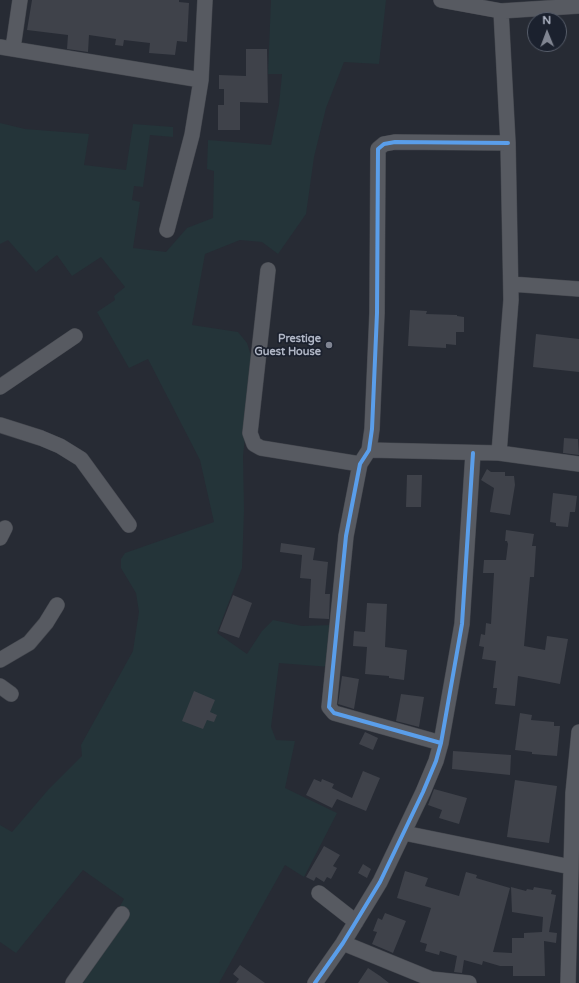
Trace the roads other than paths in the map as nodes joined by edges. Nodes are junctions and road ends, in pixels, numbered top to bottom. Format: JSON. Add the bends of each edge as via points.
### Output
{"nodes":[{"id":1,"x":20,"y":0,"type":"edge"},
{"id":2,"x":205,"y":0,"type":"edge"},
{"id":3,"x":441,"y":0,"type":"edge"},
{"id":4,"x":579,"y":6,"type":"edge"},
{"id":5,"x":501,"y":11,"type":"junction"},
{"id":6,"x":7,"y":48,"type":"edge"},
{"id":7,"x":201,"y":80,"type":"junction"},
{"id":8,"x":508,"y":143,"type":"junction"},
{"id":9,"x":167,"y":230,"type":"dead end"},
{"id":10,"x":268,"y":270,"type":"dead end"},
{"id":11,"x":511,"y":284,"type":"junction"},
{"id":12,"x":579,"y":289,"type":"edge"},
{"id":13,"x":75,"y":336,"type":"dead end"},
{"id":14,"x":0,"y":386,"type":"edge"},
{"id":15,"x":0,"y":425,"type":"edge"},
{"id":16,"x":369,"y":450,"type":"junction"},
{"id":17,"x":473,"y":453,"type":"junction"},
{"id":18,"x":499,"y":453,"type":"junction"},
{"id":19,"x":360,"y":464,"type":"junction"},
{"id":20,"x":579,"y":464,"type":"edge"},
{"id":21,"x":129,"y":526,"type":"dead end"},
{"id":22,"x":57,"y":605,"type":"dead end"},
{"id":23,"x":0,"y":660,"type":"edge"},
{"id":24,"x":579,"y":732,"type":"edge"},
{"id":25,"x":440,"y":743,"type":"junction"},
{"id":26,"x":404,"y":833,"type":"junction"},
{"id":27,"x":571,"y":867,"type":"junction"},
{"id":28,"x":319,"y":893,"type":"dead end"},
{"id":29,"x":122,"y":914,"type":"dead end"},
{"id":30,"x":356,"y":922,"type":"junction"},
{"id":31,"x":574,"y":926,"type":"edge"},
{"id":32,"x":343,"y":943,"type":"junction"},
{"id":33,"x":430,"y":981,"type":"edge"},
{"id":34,"x":73,"y":983,"type":"edge"},
{"id":35,"x":315,"y":983,"type":"edge"},
{"id":36,"x":469,"y":983,"type":"edge"},
{"id":37,"x":568,"y":983,"type":"edge"}],
"edges":[{"from":1,"to":6,"type":"street"},
{"from":2,"to":7,"type":"street"},
{"from":3,"to":5,"type":"street"},
{"from":4,"to":5,"type":"street"},
{"from":5,"to":8,"type":"street"},
{"from":6,"to":7,"type":"street"},
{"from":7,"to":9,"type":"street","via":[[192,135]]},
{"from":8,"to":11,"type":"street"},
{"from":8,"to":16,"type":"street","via":[[395,142],[384,144],[378,149],[377,314]]},
{"from":10,"to":19,"type":"street","via":[[250,433],[254,444],[261,448]]},
{"from":11,"to":12,"type":"street"},
{"from":11,"to":18,"type":"street"},
{"from":13,"to":14,"type":"street"},
{"from":15,"to":21,"type":"street","via":[[41,438],[81,458]]},
{"from":16,"to":17,"type":"street"},
{"from":16,"to":19,"type":"street"},
{"from":17,"to":18,"type":"street"},
{"from":17,"to":25,"type":"street","via":[[462,624]]},
{"from":18,"to":20,"type":"street"},
{"from":19,"to":25,"type":"street","via":[[346,536],[329,706],[334,713]]},
{"from":22,"to":23,"type":"street","via":[[46,624],[29,643]]},
{"from":24,"to":27,"type":"street","via":[[573,793]]},
{"from":25,"to":26,"type":"street","via":[[423,792]]},
{"from":26,"to":27,"type":"street"},
{"from":26,"to":30,"type":"street","via":[[380,882]]},
{"from":27,"to":31,"type":"street"},
{"from":28,"to":30,"type":"street"},
{"from":29,"to":34,"type":"street"},
{"from":30,"to":32,"type":"street"},
{"from":31,"to":37,"type":"street"},
{"from":32,"to":33,"type":"street"},
{"from":32,"to":35,"type":"street"},
{"from":33,"to":36,"type":"street"}]}
